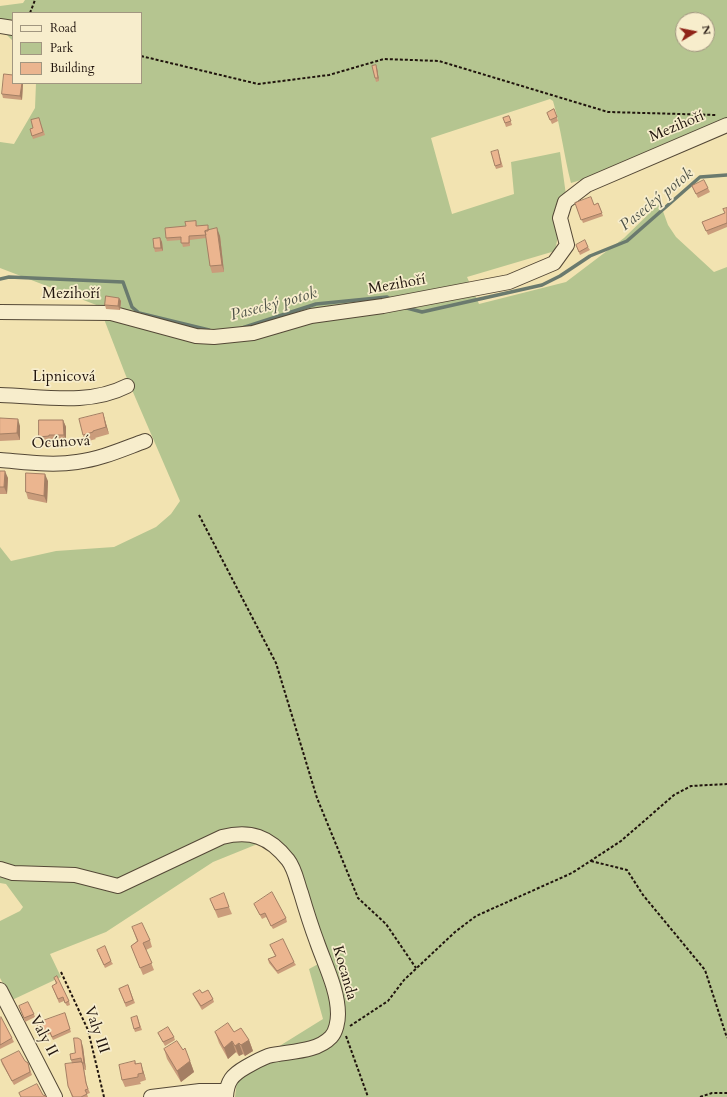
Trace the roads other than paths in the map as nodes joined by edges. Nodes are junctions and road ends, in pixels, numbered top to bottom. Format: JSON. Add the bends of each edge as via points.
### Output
{"nodes":[{"id":1,"x":0,"y":26,"type":"edge"},
{"id":2,"x":12,"y":28,"type":"edge"},
{"id":3,"x":723,"y":120,"type":"edge"},
{"id":4,"x":0,"y":312,"type":"edge"},
{"id":5,"x":127,"y":386,"type":"dead end"},
{"id":6,"x":0,"y":394,"type":"edge"},
{"id":7,"x":145,"y":442,"type":"dead end"},
{"id":8,"x":0,"y":460,"type":"edge"},
{"id":9,"x":0,"y":869,"type":"edge"},
{"id":10,"x":0,"y":990,"type":"edge"},
{"id":11,"x":201,"y":1094,"type":"edge"},
{"id":12,"x":226,"y":1094,"type":"edge"},
{"id":13,"x":55,"y":1097,"type":"edge"},
{"id":14,"x":151,"y":1097,"type":"edge"}],
"edges":[{"from":1,"to":2,"type":"street"},
{"from":3,"to":4,"type":"street","name":"Mezihoří","via":[[587,185],[576,193],[565,202],[560,218],[567,245],[554,264],[509,282],[383,306],[311,316],[253,334],[214,337],[176,332],[111,313]]},
{"from":5,"to":6,"type":"street","name":"Lipnicová","via":[[108,394],[83,398]]},
{"from":7,"to":8,"type":"street","name":"Ocúnová","via":[[100,458],[76,462]]},
{"from":9,"to":12,"type":"street","name":"Kocanda","via":[[13,873],[75,876],[118,886],[222,837],[250,834],[275,847],[290,863],[296,875],[308,918],[329,975],[338,1013],[336,1025],[330,1038],[314,1046],[266,1057],[239,1071],[228,1080]]},
{"from":10,"to":13,"type":"street","name":"Valy II"},
{"from":11,"to":12,"type":"street"},
{"from":11,"to":14,"type":"street"}]}
